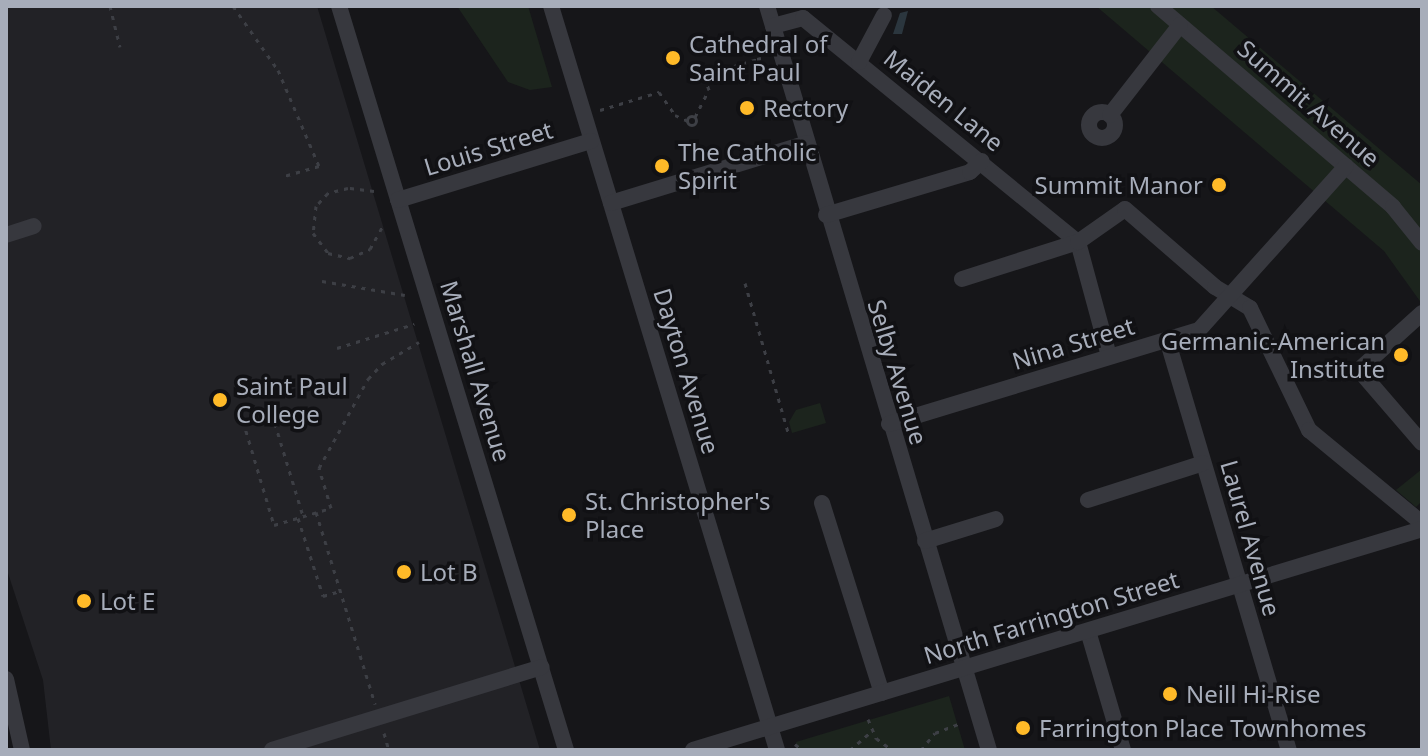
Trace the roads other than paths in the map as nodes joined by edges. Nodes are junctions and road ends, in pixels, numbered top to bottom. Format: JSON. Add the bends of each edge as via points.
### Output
{"nodes":[{"id":1,"x":339,"y":6,"type":"edge"},
{"id":2,"x":551,"y":6,"type":"edge"},
{"id":3,"x":767,"y":6,"type":"edge"},
{"id":4,"x":1158,"y":6,"type":"edge"},
{"id":5,"x":884,"y":15,"type":"dead end"},
{"id":6,"x":1180,"y":25,"type":"junction"},
{"id":7,"x":773,"y":26,"type":"junction"},
{"id":8,"x":859,"y":62,"type":"junction"},
{"id":9,"x":1110,"y":115,"type":"dead end"},
{"id":10,"x":591,"y":141,"type":"junction"},
{"id":11,"x":807,"y":143,"type":"junction"},
{"id":12,"x":982,"y":161,"type":"junction"},
{"id":13,"x":1346,"y":166,"type":"junction"},
{"id":14,"x":398,"y":200,"type":"junction"},
{"id":15,"x":611,"y":203,"type":"junction"},
{"id":16,"x":826,"y":215,"type":"junction"},
{"id":17,"x":34,"y":226,"type":"dead end"},
{"id":18,"x":6,"y":235,"type":"edge"},
{"id":19,"x":1078,"y":242,"type":"junction"},
{"id":20,"x":1422,"y":243,"type":"edge"},
{"id":21,"x":962,"y":279,"type":"dead end"},
{"id":22,"x":1230,"y":297,"type":"junction"},
{"id":23,"x":1422,"y":313,"type":"edge"},
{"id":24,"x":1167,"y":339,"type":"junction"},
{"id":25,"x":1109,"y":356,"type":"junction"},
{"id":26,"x":889,"y":424,"type":"junction"},
{"id":27,"x":1422,"y":443,"type":"edge"},
{"id":28,"x":1203,"y":463,"type":"junction"},
{"id":29,"x":1088,"y":500,"type":"dead end"},
{"id":30,"x":822,"y":503,"type":"dead end"},
{"id":31,"x":996,"y":519,"type":"dead end"},
{"id":32,"x":1422,"y":526,"type":"edge"},
{"id":33,"x":925,"y":541,"type":"junction"},
{"id":34,"x":1239,"y":586,"type":"junction"},
{"id":35,"x":1088,"y":631,"type":"junction"},
{"id":36,"x":541,"y":667,"type":"junction"},
{"id":37,"x":963,"y":668,"type":"junction"},
{"id":38,"x":6,"y":679,"type":"edge"},
{"id":39,"x":882,"y":693,"type":"junction"},
{"id":40,"x":770,"y":728,"type":"junction"},
{"id":41,"x":22,"y":750,"type":"edge"},
{"id":42,"x":272,"y":750,"type":"edge"},
{"id":43,"x":566,"y":750,"type":"edge"},
{"id":44,"x":693,"y":750,"type":"edge"},
{"id":45,"x":777,"y":750,"type":"edge"},
{"id":46,"x":989,"y":750,"type":"edge"},
{"id":47,"x":1123,"y":750,"type":"edge"},
{"id":48,"x":1289,"y":750,"type":"edge"}],
"edges":[{"from":1,"to":14,"type":"street","name":"Marshall Avenue"},
{"from":2,"to":10,"type":"street","name":"Dayton Avenue"},
{"from":3,"to":7,"type":"street","name":"Selby Avenue"},
{"from":4,"to":6,"type":"street","name":"Summit Avenue"},
{"from":5,"to":8,"type":"street"},
{"from":6,"to":9,"type":"street"},
{"from":6,"to":13,"type":"street","name":"Summit Avenue"},
{"from":7,"to":8,"type":"street","name":"Maiden Lane","via":[[803,18]]},
{"from":7,"to":11,"type":"street","name":"Selby Avenue"},
{"from":8,"to":12,"type":"street","name":"Maiden Lane"},
{"from":10,"to":14,"type":"street","name":"Louis Street"},
{"from":10,"to":15,"type":"street","name":"Dayton Avenue"},
{"from":11,"to":15,"type":"street"},
{"from":11,"to":16,"type":"street","name":"Selby Avenue"},
{"from":12,"to":16,"type":"street","via":[[970,172]]},
{"from":12,"to":19,"type":"street","name":"Maiden Lane"},
{"from":13,"to":20,"type":"street","name":"Summit Avenue"},
{"from":13,"to":22,"type":"street","name":"Nina Street"},
{"from":14,"to":36,"type":"street","name":"Marshall Avenue"},
{"from":15,"to":40,"type":"street","name":"Dayton Avenue"},
{"from":16,"to":26,"type":"street","name":"Selby Avenue"},
{"from":17,"to":18,"type":"street"},
{"from":19,"to":21,"type":"street"},
{"from":19,"to":22,"type":"street","via":[[1125,209]]},
{"from":19,"to":25,"type":"street"},
{"from":22,"to":24,"type":"street","name":"Nina Street","via":[[1199,330]]},
{"from":22,"to":32,"type":"street","via":[[1250,308],[1309,430]]},
{"from":23,"to":27,"type":"street","via":[[1359,370]]},
{"from":24,"to":25,"type":"street","name":"Nina Street"},
{"from":24,"to":28,"type":"street","name":"Laurel Avenue"},
{"from":25,"to":26,"type":"street","name":"Nina Street"},
{"from":26,"to":33,"type":"street","name":"Selby Avenue"},
{"from":28,"to":29,"type":"street"},
{"from":28,"to":34,"type":"street","name":"Laurel Avenue"},
{"from":30,"to":39,"type":"street"},
{"from":31,"to":33,"type":"street"},
{"from":32,"to":34,"type":"street","name":"North Farrington Street"},
{"from":33,"to":37,"type":"street","name":"Selby Avenue"},
{"from":34,"to":35,"type":"street","name":"North Farrington Street"},
{"from":34,"to":48,"type":"street","name":"Laurel Avenue"},
{"from":35,"to":37,"type":"street","name":"North Farrington Street"},
{"from":35,"to":47,"type":"street"},
{"from":36,"to":42,"type":"street"},
{"from":36,"to":43,"type":"street","name":"Marshall Avenue"},
{"from":37,"to":39,"type":"street","name":"North Farrington Street"},
{"from":37,"to":46,"type":"street","name":"Selby Avenue"},
{"from":38,"to":41,"type":"street"},
{"from":39,"to":40,"type":"street","name":"North Farrington Street"},
{"from":40,"to":44,"type":"street","name":"North Farrington Street"},
{"from":40,"to":45,"type":"street","name":"Dayton Avenue"}]}
